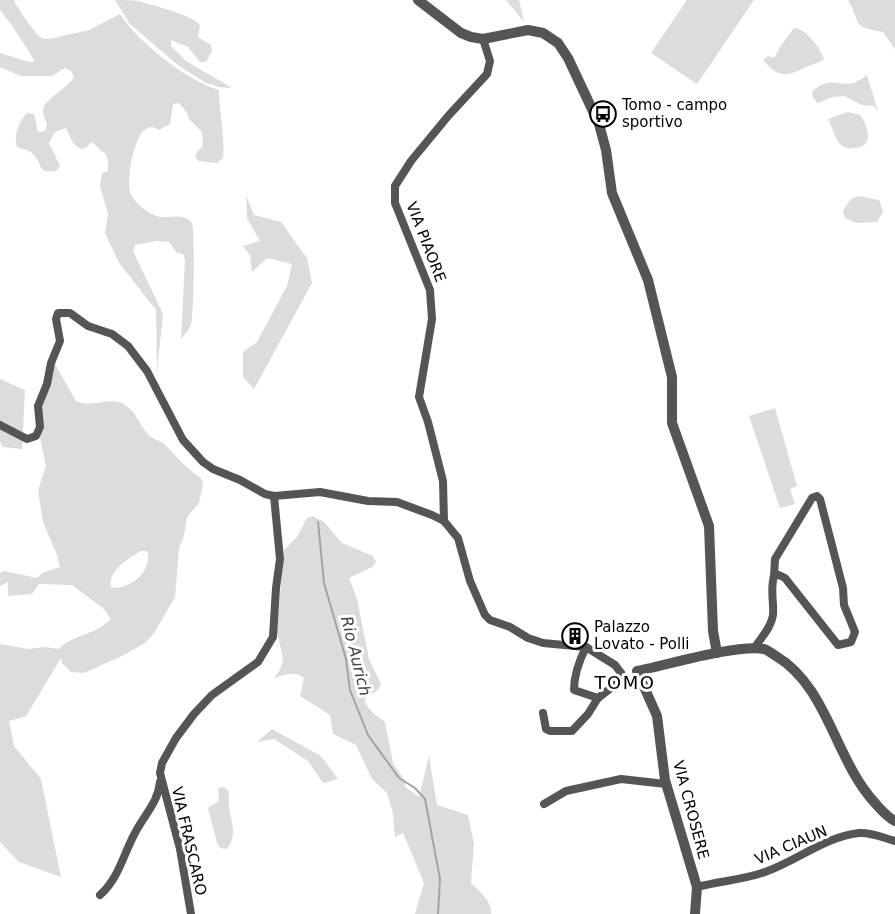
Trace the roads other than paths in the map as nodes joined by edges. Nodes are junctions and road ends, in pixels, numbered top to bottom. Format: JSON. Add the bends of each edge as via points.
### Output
{"nodes":[{"id":1,"x":418,"y":0,"type":"edge"},
{"id":2,"x":483,"y":39,"type":"junction"},
{"id":3,"x":0,"y":425,"type":"edge"},
{"id":4,"x":273,"y":496,"type":"junction"},
{"id":5,"x":444,"y":521,"type":"junction"},
{"id":6,"x":774,"y":576,"type":"junction"},
{"id":7,"x":586,"y":647,"type":"junction"},
{"id":8,"x":754,"y":650,"type":"junction"},
{"id":9,"x":717,"y":653,"type":"junction"},
{"id":10,"x":638,"y":671,"type":"junction"},
{"id":11,"x":621,"y":674,"type":"junction"},
{"id":12,"x":598,"y":698,"type":"junction"},
{"id":13,"x":543,"y":713,"type":"dead end"},
{"id":14,"x":160,"y":773,"type":"junction"},
{"id":15,"x":666,"y":783,"type":"junction"},
{"id":16,"x":544,"y":804,"type":"dead end"},
{"id":17,"x":895,"y":821,"type":"edge"},
{"id":18,"x":895,"y":841,"type":"edge"},
{"id":19,"x":697,"y":887,"type":"junction"},
{"id":20,"x":100,"y":896,"type":"dead end"},
{"id":21,"x":191,"y":914,"type":"edge"},
{"id":22,"x":695,"y":914,"type":"edge"}],
"edges":[{"from":1,"to":2,"type":"street","via":[[461,33]]},
{"from":2,"to":5,"type":"street","name":"VIA PIAORE","via":[[490,61],[487,74],[411,162],[395,186],[394,195],[432,301],[419,397],[442,481]]},
{"from":2,"to":9,"type":"street","via":[[528,30],[543,33],[558,43],[599,124],[612,194],[648,280],[672,377],[672,423],[709,526]]},
{"from":3,"to":4,"type":"street","via":[[27,439],[36,436],[40,427],[38,406],[60,341],[56,319],[58,313],[66,312],[128,346],[147,371],[183,440],[203,462]]},
{"from":4,"to":5,"type":"street","via":[[320,492],[397,502]]},
{"from":4,"to":14,"type":"street","name":"VIA FRASCARO","via":[[280,559],[271,643],[258,662],[212,694],[194,714],[176,738]]},
{"from":5,"to":7,"type":"street","via":[[458,538],[472,587],[490,620],[543,643]]},
{"from":6,"to":6,"type":"street","via":[[784,578],[838,645],[851,642],[855,632],[844,605],[843,588],[817,496],[812,498],[775,559]]},
{"from":6,"to":8,"type":"street","via":[[773,617]]},
{"from":7,"to":11,"type":"street","via":[[615,665]]},
{"from":7,"to":12,"type":"street","via":[[574,690]]},
{"from":8,"to":9,"type":"street"},
{"from":8,"to":17,"type":"street","via":[[765,649],[799,675],[866,793]]},
{"from":9,"to":10,"type":"street"},
{"from":10,"to":11,"type":"street"},
{"from":10,"to":15,"type":"street","name":"VIA CROSERE","via":[[657,716]]},
{"from":11,"to":12,"type":"street"},
{"from":12,"to":13,"type":"street","via":[[572,731],[546,729]]},
{"from":14,"to":20,"type":"street","via":[[155,802],[136,831],[114,880]]},
{"from":14,"to":21,"type":"street","name":"VIA FRASCARO","via":[[180,849]]},
{"from":15,"to":16,"type":"street","via":[[621,779],[566,791]]},
{"from":15,"to":19,"type":"street","name":"VIA CROSERE"},
{"from":18,"to":19,"type":"street","name":"VIA CIAUN","via":[[860,833],[821,844],[764,873]]},
{"from":19,"to":22,"type":"street"}]}
